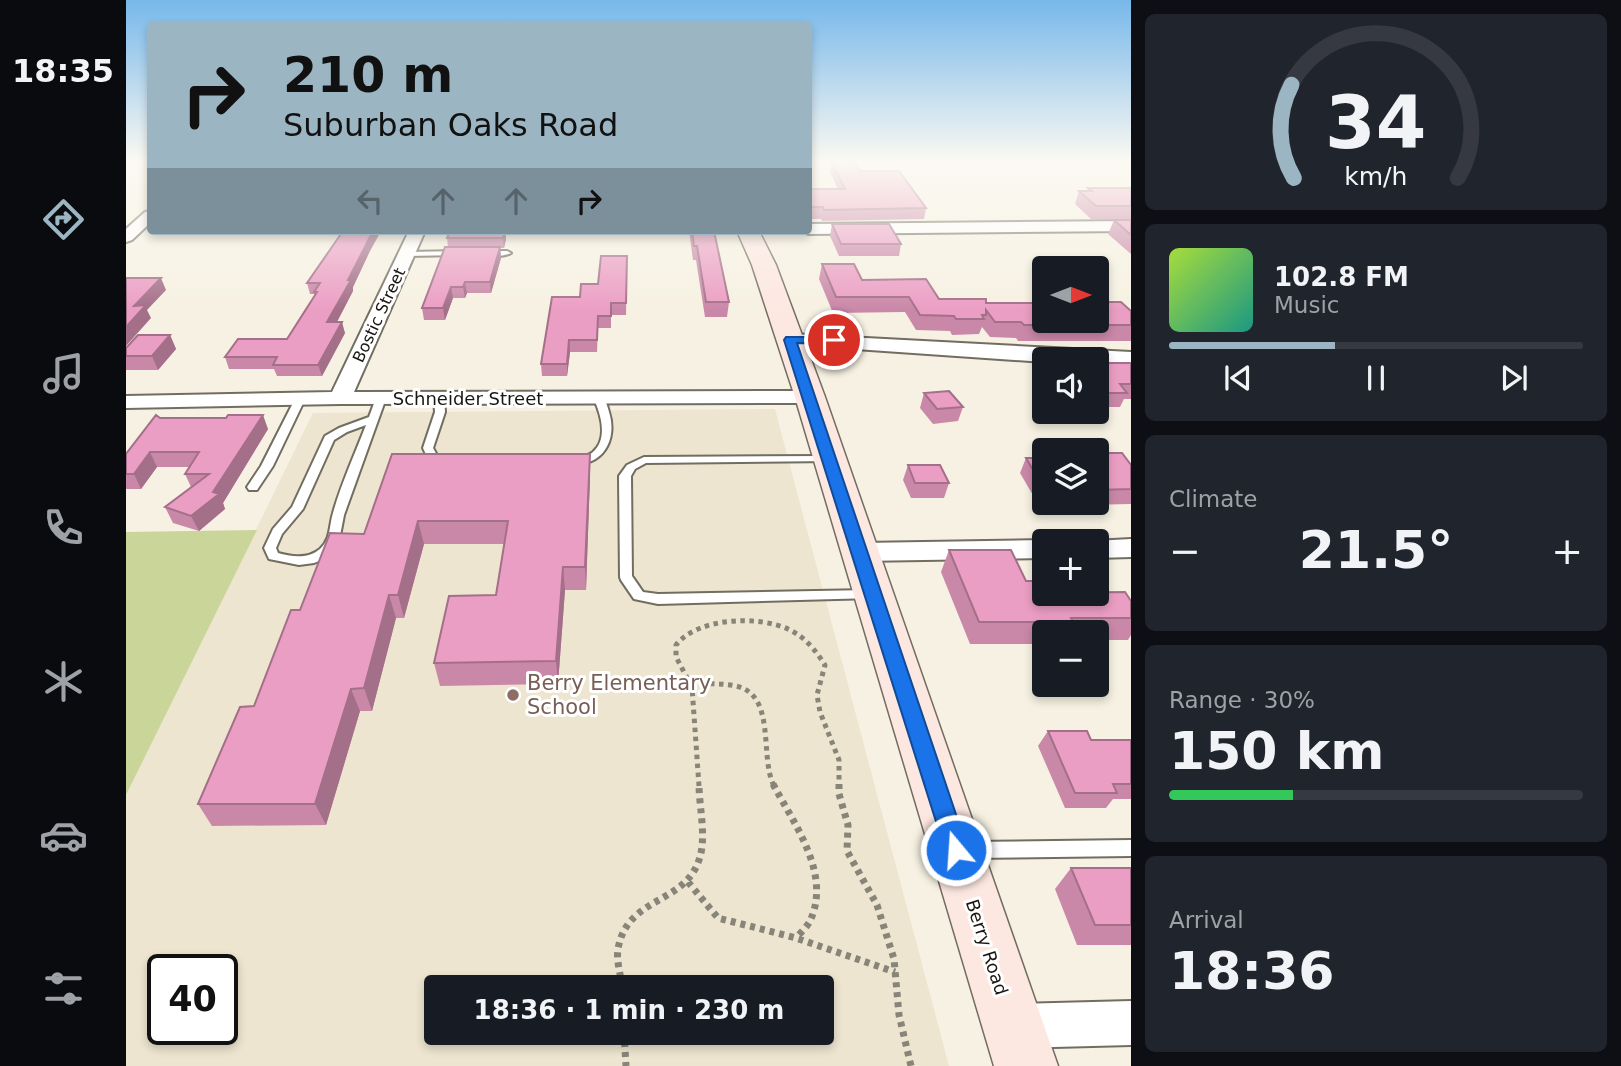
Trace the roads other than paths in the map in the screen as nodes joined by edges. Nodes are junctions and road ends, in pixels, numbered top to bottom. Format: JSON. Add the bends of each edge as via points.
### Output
{"nodes":[{"id":1,"x":147,"y":218,"type":"edge"},
{"id":2,"x":1131,"y":226,"type":"edge"},
{"id":3,"x":812,"y":229,"type":"edge"},
{"id":4,"x":415,"y":235,"type":"edge"},
{"id":5,"x":750,"y":235,"type":"edge"},
{"id":6,"x":126,"y":237,"type":"edge"},
{"id":7,"x":507,"y":253,"type":"dead end"},
{"id":8,"x":407,"y":254,"type":"junction"},
{"id":9,"x":790,"y":340,"type":"junction"},
{"id":10,"x":1131,"y":358,"type":"edge"},
{"id":11,"x":598,"y":397,"type":"junction"},
{"id":12,"x":810,"y":397,"type":"junction"},
{"id":13,"x":340,"y":398,"type":"junction"},
{"id":14,"x":381,"y":398,"type":"junction"},
{"id":15,"x":439,"y":398,"type":"junction"},
{"id":16,"x":300,"y":399,"type":"junction"},
{"id":17,"x":126,"y":402,"type":"edge"},
{"id":18,"x":371,"y":420,"type":"junction"},
{"id":19,"x":831,"y":459,"type":"junction"},
{"id":20,"x":568,"y":461,"type":"edge"},
{"id":21,"x":456,"y":463,"type":"edge"},
{"id":22,"x":253,"y":487,"type":"dead end"},
{"id":23,"x":1109,"y":548,"type":"edge"},
{"id":24,"x":1131,"y":548,"type":"edge"},
{"id":25,"x":1032,"y":549,"type":"edge"},
{"id":26,"x":861,"y":552,"type":"junction"},
{"id":27,"x":875,"y":596,"type":"junction"},
{"id":28,"x":1131,"y":848,"type":"edge"},
{"id":29,"x":956,"y":850,"type":"junction"},
{"id":30,"x":1131,"y":1023,"type":"edge"},
{"id":31,"x":1020,"y":1046,"type":"edge"}],
"edges":[{"from":1,"to":6,"type":"street"},
{"from":2,"to":3,"type":"street"},
{"from":4,"to":8,"type":"street","name":"Bostic Street"},
{"from":5,"to":9,"type":"street","name":"Berry Road"},
{"from":7,"to":8,"type":"lane"},
{"from":8,"to":13,"type":"street","name":"Bostic Street"},
{"from":9,"to":10,"type":"street"},
{"from":9,"to":12,"type":"street","name":"Berry Road"},
{"from":11,"to":12,"type":"street","name":"Schneider Street"},
{"from":11,"to":15,"type":"street","name":"Schneider Street"},
{"from":11,"to":20,"type":"lane","via":[[606,410],[605,447],[598,455]]},
{"from":12,"to":19,"type":"street","name":"Berry Road"},
{"from":13,"to":14,"type":"street","name":"Schneider Street"},
{"from":13,"to":16,"type":"street","name":"Schneider Street"},
{"from":14,"to":15,"type":"street","name":"Schneider Street"},
{"from":14,"to":18,"type":"lane"},
{"from":15,"to":21,"type":"lane","via":[[440,412],[428,448],[433,459]]},
{"from":16,"to":17,"type":"street","name":"Schneider Street"},
{"from":16,"to":22,"type":"lane"},
{"from":18,"to":18,"type":"lane","via":[[330,438],[298,509],[277,532],[270,548],[273,556],[305,559],[333,546],[338,515]]},
{"from":19,"to":26,"type":"street","name":"Berry Road"},
{"from":19,"to":27,"type":"lane","via":[[644,460],[631,467],[625,476],[626,577],[639,596],[658,599]]},
{"from":23,"to":24,"type":"street"},
{"from":25,"to":26,"type":"street"},
{"from":26,"to":27,"type":"street","name":"Berry Road"},
{"from":27,"to":29,"type":"street","name":"Berry Road"},
{"from":28,"to":29,"type":"lane"},
{"from":29,"to":31,"type":"street","name":"Berry Road"},
{"from":30,"to":31,"type":"street"}]}
